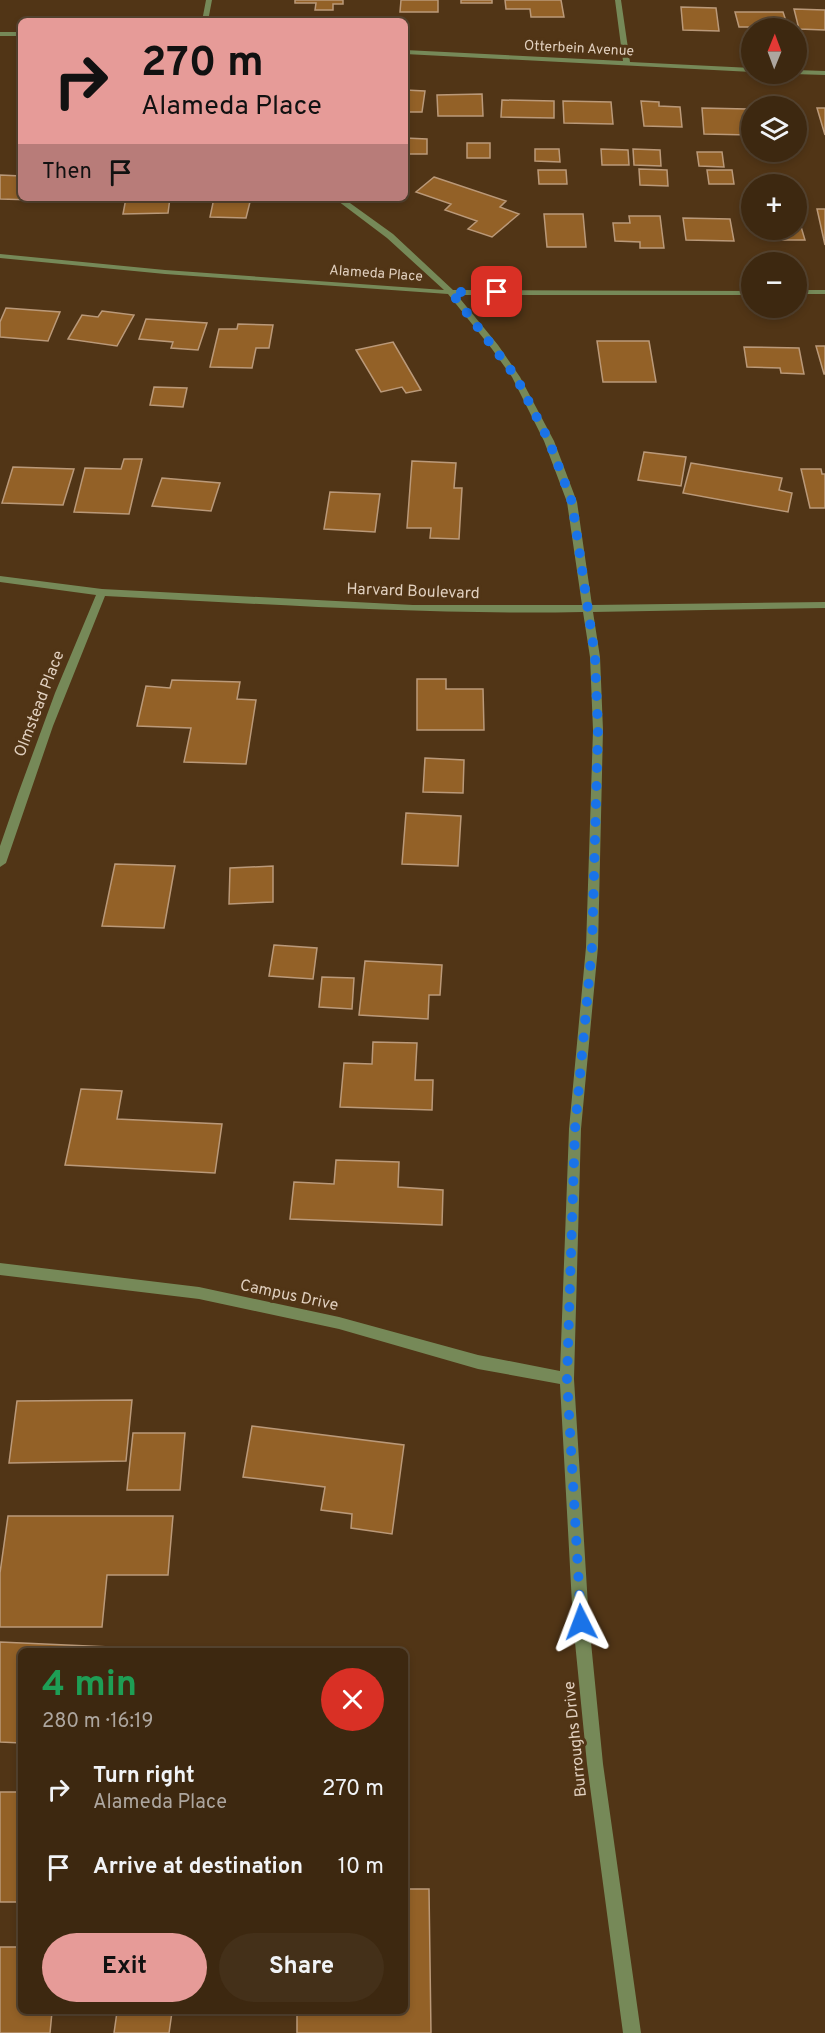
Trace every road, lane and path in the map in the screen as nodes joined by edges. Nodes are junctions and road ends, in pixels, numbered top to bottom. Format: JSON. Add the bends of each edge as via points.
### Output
{"nodes":[{"id":1,"x":209,"y":0,"type":"edge"},
{"id":2,"x":618,"y":0,"type":"edge"},
{"id":3,"x":206,"y":18,"type":"edge"},
{"id":4,"x":0,"y":34,"type":"edge"},
{"id":5,"x":18,"y":34,"type":"edge"},
{"id":6,"x":408,"y":52,"type":"edge"},
{"id":7,"x":627,"y":63,"type":"junction"},
{"id":8,"x":741,"y":69,"type":"edge"},
{"id":9,"x":807,"y":72,"type":"edge"},
{"id":10,"x":825,"y":73,"type":"edge"},
{"id":11,"x":342,"y":201,"type":"edge"},
{"id":12,"x":0,"y":256,"type":"edge"},
{"id":13,"x":451,"y":292,"type":"junction"},
{"id":14,"x":807,"y":292,"type":"edge"},
{"id":15,"x":825,"y":292,"type":"edge"},
{"id":16,"x":741,"y":293,"type":"edge"},
{"id":17,"x":0,"y":579,"type":"edge"},
{"id":18,"x":102,"y":592,"type":"junction"},
{"id":19,"x":825,"y":605,"type":"edge"},
{"id":20,"x":589,"y":610,"type":"junction"},
{"id":21,"x":0,"y":863,"type":"edge"},
{"id":22,"x":0,"y":1269,"type":"edge"},
{"id":23,"x":567,"y":1379,"type":"junction"},
{"id":24,"x":632,"y":2033,"type":"edge"}],
"edges":[{"from":1,"to":3,"type":"street"},
{"from":2,"to":7,"type":"street"},
{"from":4,"to":5,"type":"street"},
{"from":6,"to":7,"type":"street","name":"Otterbein Avenue"},
{"from":7,"to":8,"type":"street","name":"Otterbein Avenue"},
{"from":9,"to":10,"type":"street"},
{"from":11,"to":13,"type":"street","name":"Burroughs Drive","via":[[390,236]]},
{"from":12,"to":13,"type":"street","name":"Alameda Place"},
{"from":13,"to":16,"type":"street","name":"Alameda Place"},
{"from":13,"to":20,"type":"street","name":"Burroughs Drive","via":[[516,377],[549,441],[572,502]]},
{"from":14,"to":15,"type":"street"},
{"from":17,"to":18,"type":"street","name":"Harvard Boulevard"},
{"from":18,"to":20,"type":"street","name":"Harvard Boulevard","via":[[412,608]]},
{"from":18,"to":21,"type":"street","name":"Olmstead Place","via":[[68,670]]},
{"from":19,"to":20,"type":"street","name":"Harvard Boulevard"},
{"from":20,"to":23,"type":"street","name":"Burroughs Drive","via":[[595,657],[597,776],[592,947],[575,1129]]},
{"from":22,"to":23,"type":"street","name":"Campus Drive","via":[[199,1293],[339,1323],[478,1362]]},
{"from":23,"to":24,"type":"street","name":"Burroughs Drive","via":[[593,1752]]}]}
